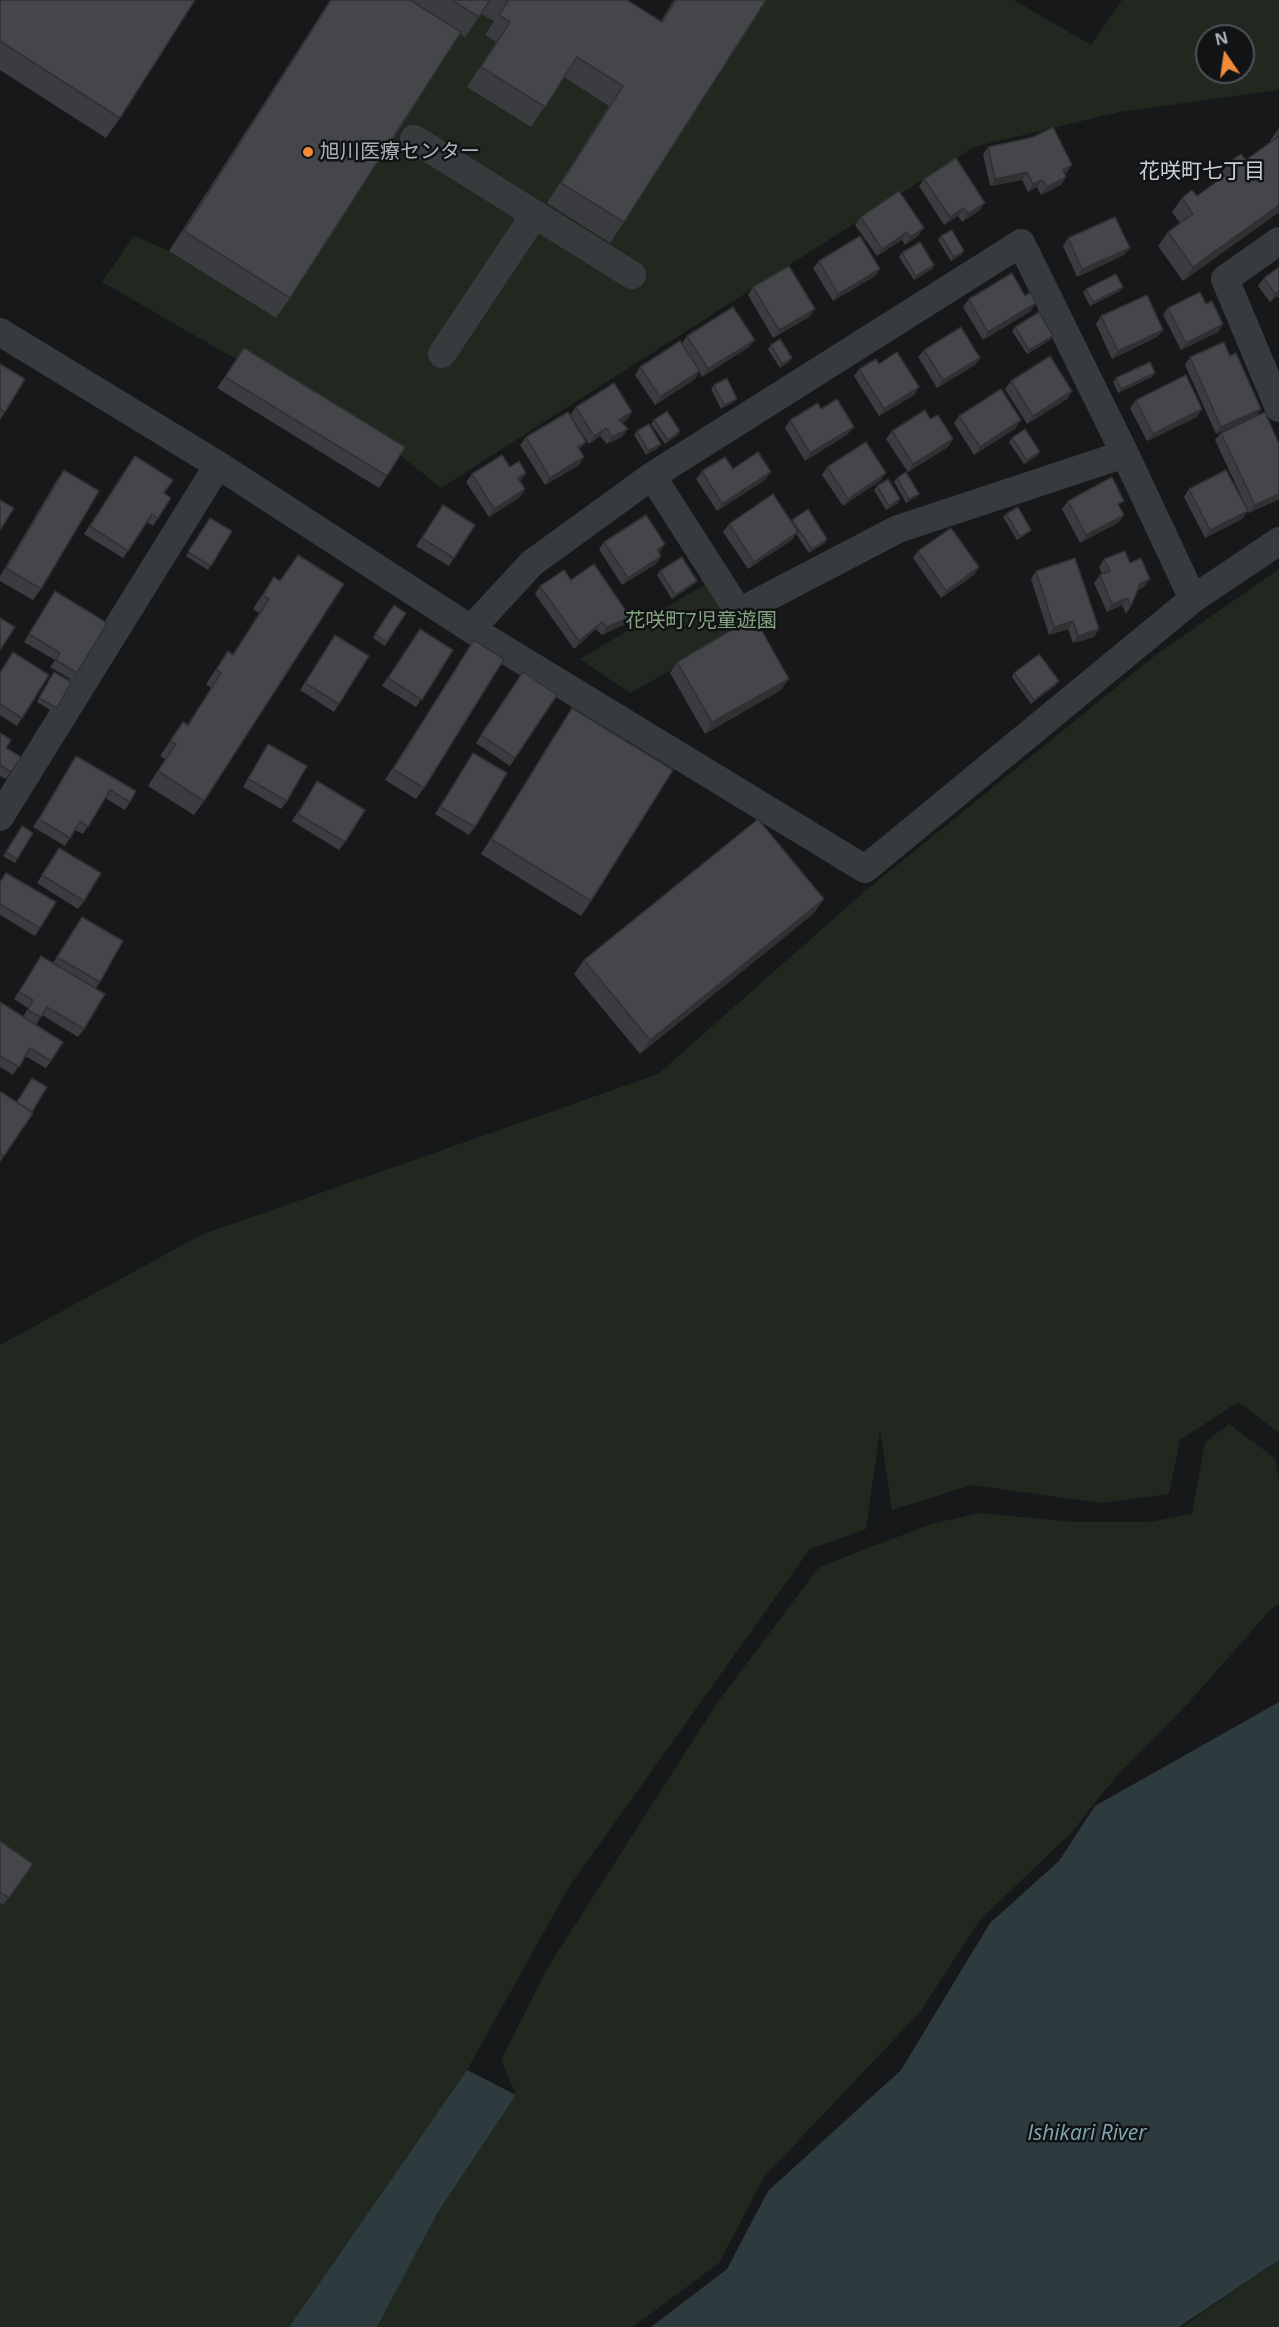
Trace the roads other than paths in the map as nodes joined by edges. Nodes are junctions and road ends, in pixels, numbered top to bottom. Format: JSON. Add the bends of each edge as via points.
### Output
{"nodes":[{"id":1,"x":414,"y":139,"type":"edge"},
{"id":2,"x":535,"y":214,"type":"junction"},
{"id":3,"x":1279,"y":241,"type":"edge"},
{"id":4,"x":632,"y":275,"type":"dead end"},
{"id":5,"x":0,"y":332,"type":"edge"},
{"id":6,"x":442,"y":354,"type":"dead end"},
{"id":7,"x":1279,"y":408,"type":"edge"},
{"id":8,"x":1125,"y":454,"type":"junction"},
{"id":9,"x":218,"y":465,"type":"junction"},
{"id":10,"x":652,"y":476,"type":"junction"},
{"id":11,"x":1279,"y":541,"type":"edge"},
{"id":12,"x":1193,"y":599,"type":"junction"},
{"id":13,"x":471,"y":629,"type":"junction"},
{"id":14,"x":0,"y":817,"type":"edge"}],
"edges":[{"from":1,"to":2,"type":"street"},
{"from":2,"to":4,"type":"street"},
{"from":2,"to":6,"type":"street"},
{"from":3,"to":7,"type":"street","via":[[1225,279]]},
{"from":5,"to":9,"type":"street"},
{"from":8,"to":10,"type":"street","via":[[898,529],[739,612]]},
{"from":8,"to":10,"type":"street","via":[[1021,243]]},
{"from":8,"to":12,"type":"street"},
{"from":9,"to":13,"type":"street"},
{"from":9,"to":14,"type":"street"},
{"from":10,"to":13,"type":"street","via":[[532,563]]},
{"from":11,"to":12,"type":"street"},
{"from":12,"to":13,"type":"street","via":[[865,869]]}]}
